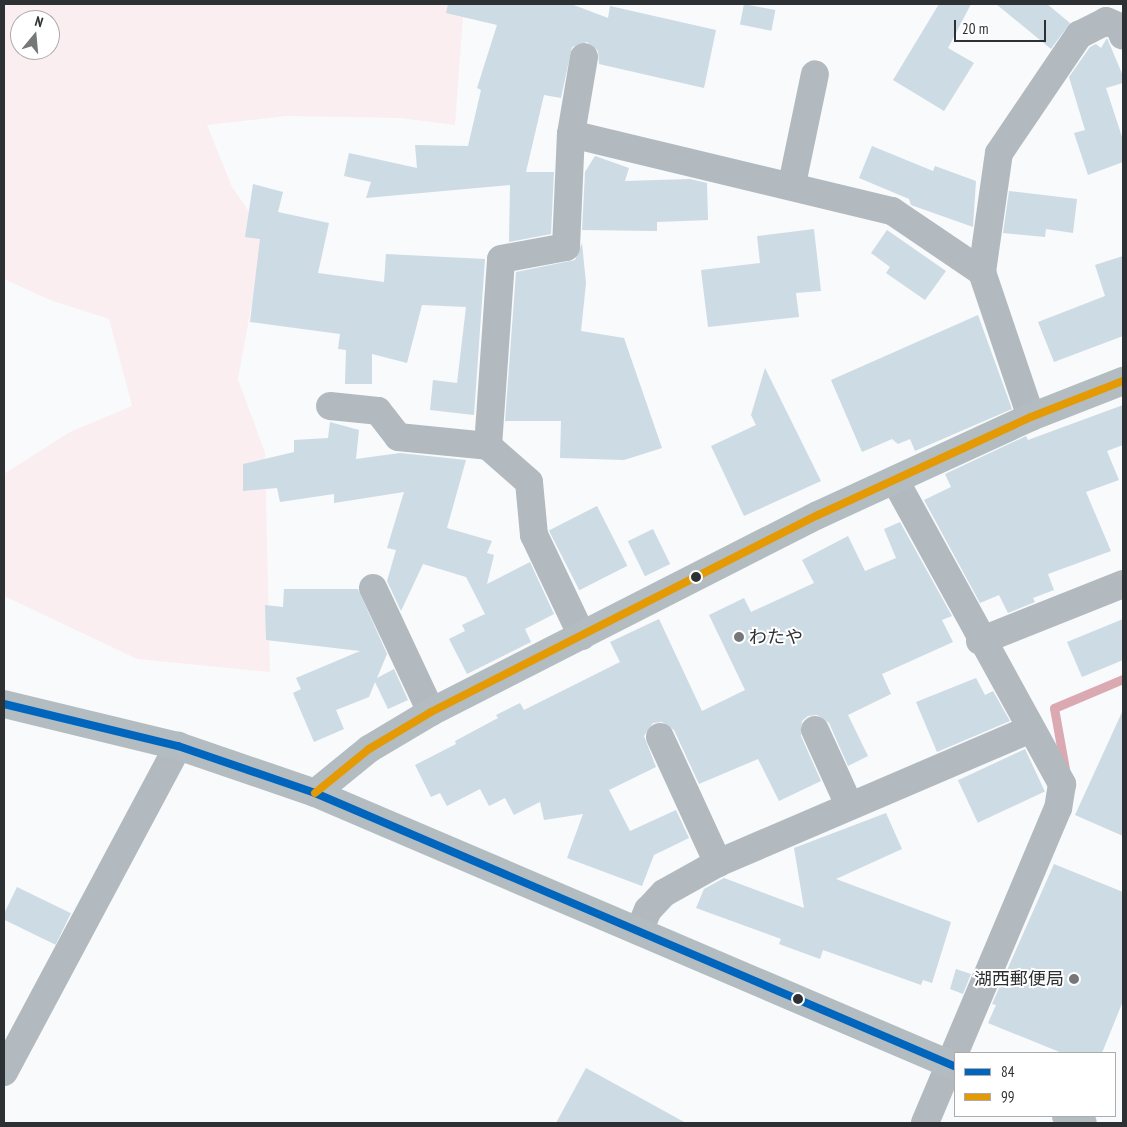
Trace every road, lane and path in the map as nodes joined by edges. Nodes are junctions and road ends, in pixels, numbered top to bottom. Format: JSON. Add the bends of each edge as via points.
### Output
{"nodes":[{"id":1,"x":1123,"y":36,"type":"edge"},
{"id":2,"x":584,"y":58,"type":"dead end"},
{"id":3,"x":815,"y":74,"type":"dead end"},
{"id":4,"x":571,"y":134,"type":"junction"},
{"id":5,"x":792,"y":184,"type":"junction"},
{"id":6,"x":982,"y":272,"type":"junction"},
{"id":7,"x":1123,"y":381,"type":"edge"},
{"id":8,"x":330,"y":406,"type":"dead end"},
{"id":9,"x":1031,"y":417,"type":"junction"},
{"id":10,"x":488,"y":446,"type":"junction"},
{"id":11,"x":896,"y":482,"type":"junction"},
{"id":12,"x":1123,"y":584,"type":"edge"},
{"id":13,"x":373,"y":588,"type":"dead end"},
{"id":14,"x":582,"y":636,"type":"junction"},
{"id":15,"x":980,"y":641,"type":"junction"},
{"id":16,"x":4,"y":704,"type":"edge"},
{"id":17,"x":431,"y":712,"type":"junction"},
{"id":18,"x":1031,"y":729,"type":"junction"},
{"id":19,"x":815,"y":730,"type":"dead end"},
{"id":20,"x":660,"y":737,"type":"dead end"},
{"id":21,"x":178,"y":746,"type":"junction"},
{"id":22,"x":315,"y":793,"type":"junction"},
{"id":23,"x":849,"y":805,"type":"junction"},
{"id":24,"x":718,"y":863,"type":"junction"},
{"id":25,"x":639,"y":931,"type":"junction"},
{"id":26,"x":957,"y":1052,"type":"edge"},
{"id":27,"x":952,"y":1065,"type":"edge"},
{"id":28,"x":4,"y":1072,"type":"edge"},
{"id":29,"x":1068,"y":1117,"type":"edge"},
{"id":30,"x":925,"y":1123,"type":"edge"},
{"id":31,"x":1083,"y":1123,"type":"edge"}],
"edges":[{"from":1,"to":6,"type":"street","via":[[1120,27],[1106,21],[1079,35],[999,153]]},
{"from":2,"to":4,"type":"street"},
{"from":3,"to":5,"type":"street"},
{"from":4,"to":5,"type":"street"},
{"from":4,"to":10,"type":"street","via":[[566,247],[500,259]]},
{"from":5,"to":6,"type":"street","via":[[892,211]]},
{"from":6,"to":9,"type":"street"},
{"from":7,"to":9,"type":"main road"},
{"from":8,"to":10,"type":"street","via":[[378,411],[398,437]]},
{"from":9,"to":11,"type":"main road"},
{"from":10,"to":14,"type":"street","via":[[529,482],[534,534]]},
{"from":11,"to":14,"type":"main road","via":[[818,515]]},
{"from":11,"to":15,"type":"street"},
{"from":12,"to":15,"type":"street"},
{"from":13,"to":17,"type":"street"},
{"from":14,"to":17,"type":"main road"},
{"from":15,"to":18,"type":"street"},
{"from":16,"to":21,"type":"main road"},
{"from":17,"to":22,"type":"main road","via":[[369,749]]},
{"from":18,"to":23,"type":"street"},
{"from":18,"to":26,"type":"street","via":[[1062,784],[1062,796]]},
{"from":19,"to":23,"type":"street"},
{"from":20,"to":24,"type":"street"},
{"from":21,"to":22,"type":"main road"},
{"from":21,"to":28,"type":"street"},
{"from":22,"to":25,"type":"main road"},
{"from":23,"to":24,"type":"street"},
{"from":24,"to":25,"type":"street","via":[[659,896]]},
{"from":25,"to":27,"type":"main road"},
{"from":27,"to":30,"type":"street"},
{"from":29,"to":31,"type":"main road"}]}
